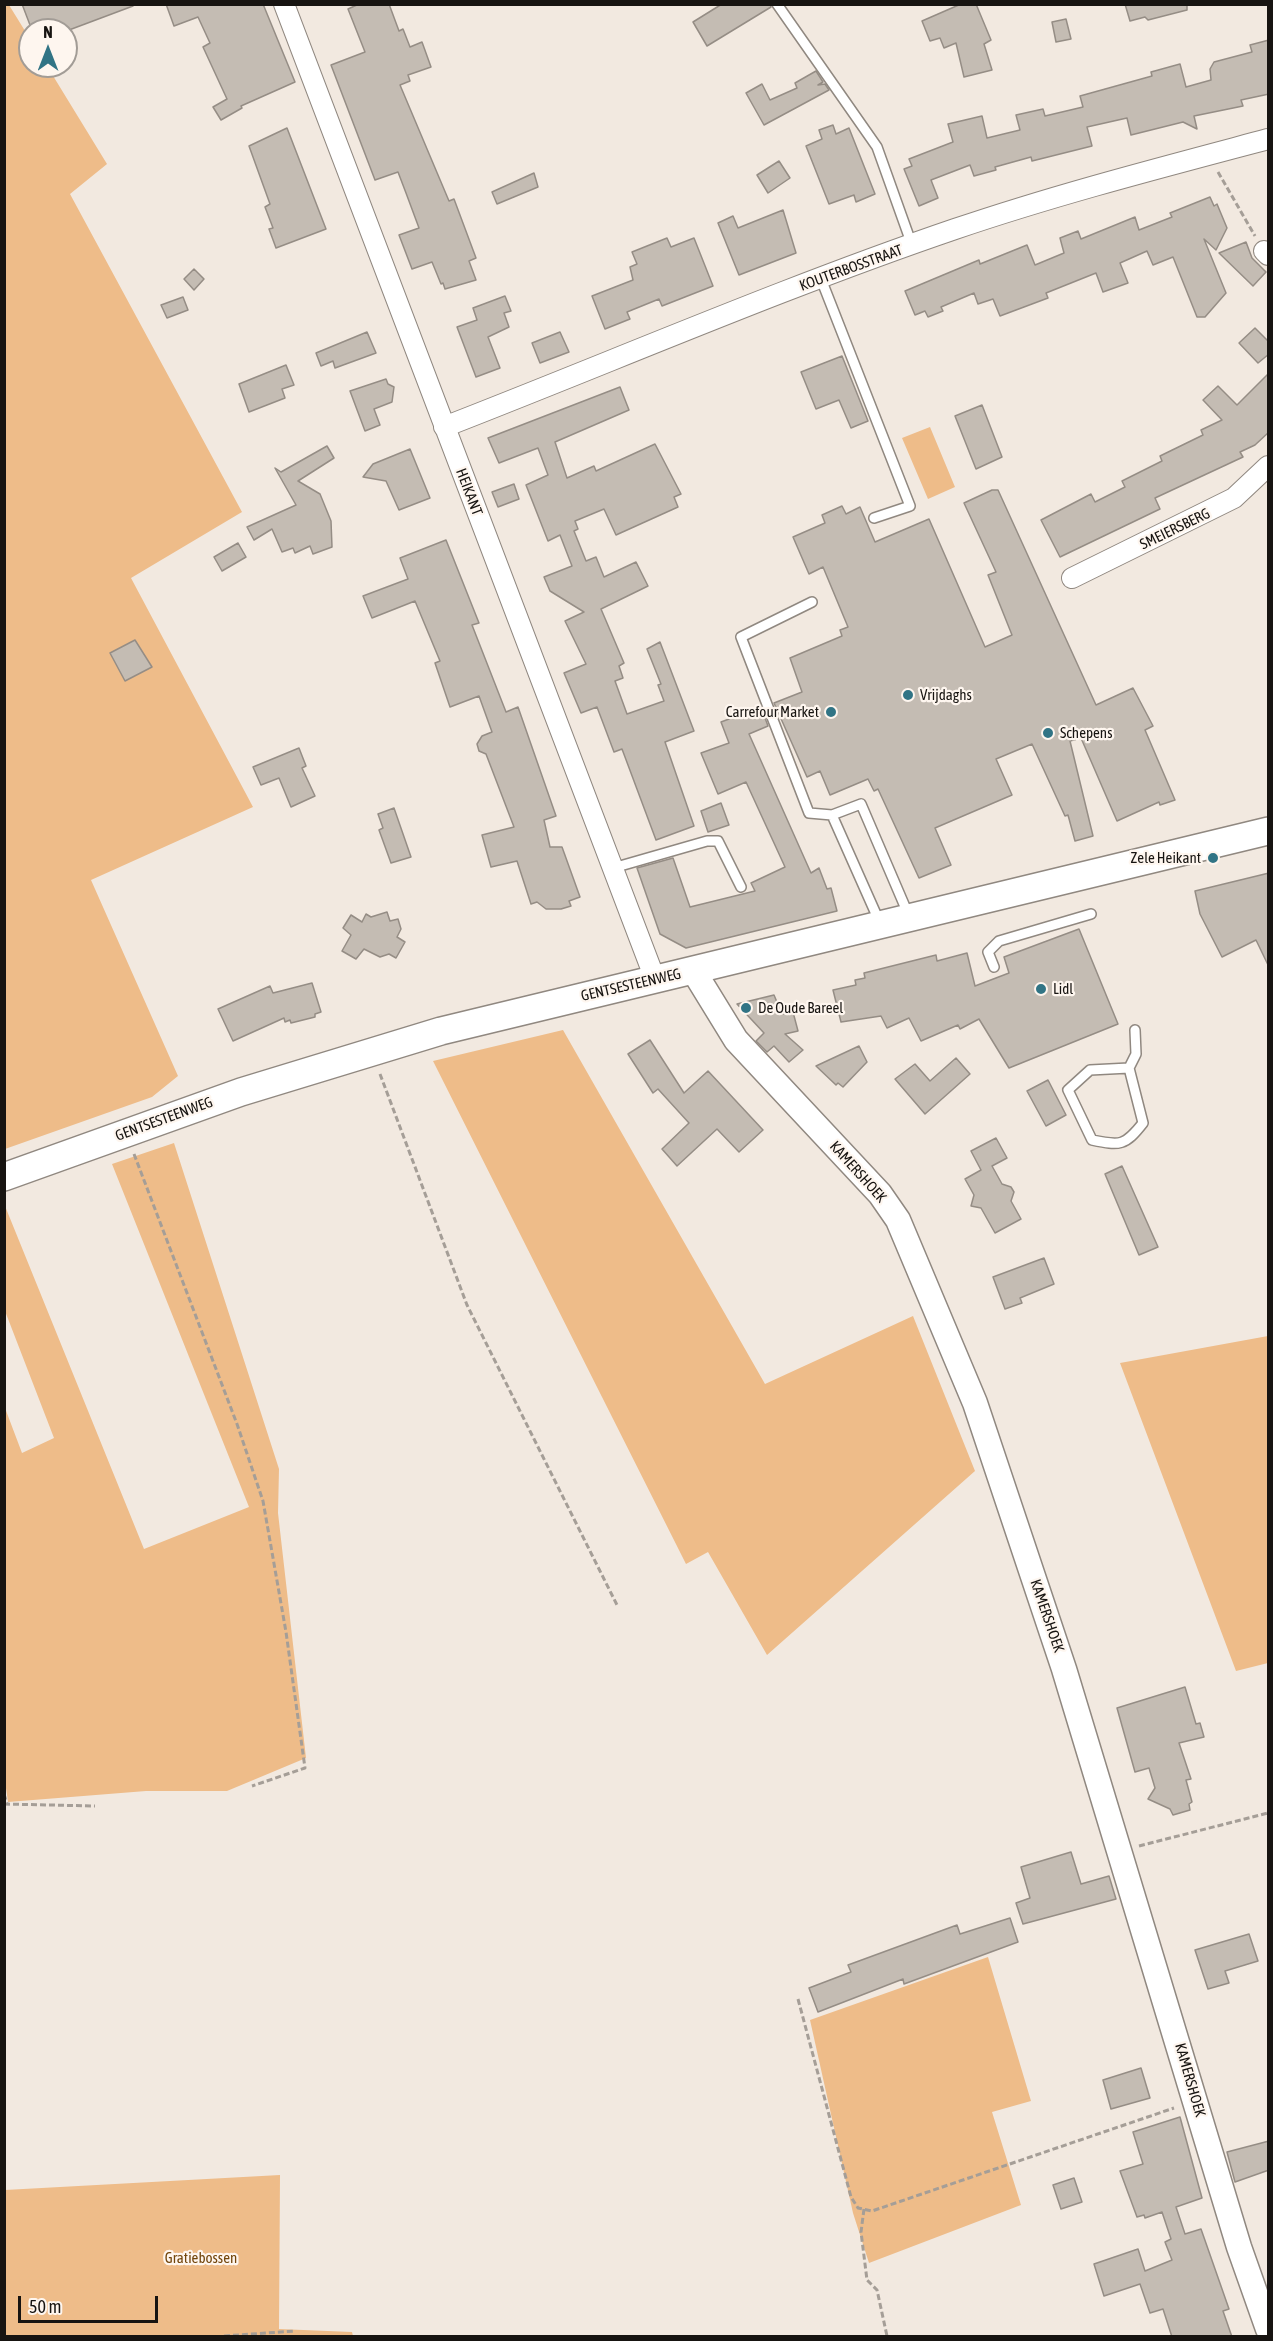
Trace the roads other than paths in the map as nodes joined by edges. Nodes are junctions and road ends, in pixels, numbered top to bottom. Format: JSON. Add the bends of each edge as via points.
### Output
{"nodes":[{"id":1,"x":284,"y":4,"type":"edge"},
{"id":2,"x":777,"y":4,"type":"edge"},
{"id":3,"x":1269,"y":139,"type":"edge"},
{"id":4,"x":912,"y":245,"type":"junction"},
{"id":5,"x":821,"y":279,"type":"junction"},
{"id":6,"x":444,"y":428,"type":"junction"},
{"id":7,"x":1269,"y":466,"type":"edge"},
{"id":8,"x":874,"y":518,"type":"dead end"},
{"id":9,"x":1072,"y":578,"type":"dead end"},
{"id":10,"x":812,"y":602,"type":"dead end"},
{"id":11,"x":832,"y":816,"type":"junction"},
{"id":12,"x":1269,"y":831,"type":"edge"},
{"id":13,"x":613,"y":868,"type":"junction"},
{"id":14,"x":741,"y":887,"type":"dead end"},
{"id":15,"x":1091,"y":914,"type":"dead end"},
{"id":16,"x":910,"y":918,"type":"junction"},
{"id":17,"x":880,"y":925,"type":"junction"},
{"id":18,"x":994,"y":967,"type":"dead end"},
{"id":19,"x":693,"y":970,"type":"junction"},
{"id":20,"x":655,"y":979,"type":"junction"},
{"id":21,"x":1135,"y":1030,"type":"dead end"},
{"id":22,"x":1129,"y":1068,"type":"junction"},
{"id":23,"x":4,"y":1177,"type":"edge"},
{"id":24,"x":1269,"y":2330,"type":"edge"}],
"edges":[{"from":1,"to":6,"type":"street","name":"HEIKANT"},
{"from":2,"to":4,"type":"lane","via":[[877,147]]},
{"from":3,"to":4,"type":"street","name":"KOUTERBOSSTRAAT","via":[[1065,193]]},
{"from":4,"to":5,"type":"street","name":"KOUTERBOSSTRAAT"},
{"from":5,"to":6,"type":"street","name":"KOUTERBOSSTRAAT"},
{"from":5,"to":8,"type":"lane","via":[[910,506]]},
{"from":6,"to":13,"type":"street","name":"HEIKANT"},
{"from":7,"to":9,"type":"street","name":"SMEIERSBERG","via":[[1234,498]]},
{"from":10,"to":11,"type":"lane","via":[[741,637],[809,813]]},
{"from":11,"to":16,"type":"lane","via":[[861,804]]},
{"from":11,"to":17,"type":"lane"},
{"from":12,"to":16,"type":"main road","name":"GENTSESTEENWEG"},
{"from":13,"to":14,"type":"lane","via":[[707,841],[718,842]]},
{"from":13,"to":20,"type":"street","name":"HEIKANT"},
{"from":15,"to":18,"type":"lane","via":[[999,941],[988,952]]},
{"from":16,"to":17,"type":"main road","name":"GENTSESTEENWEG"},
{"from":17,"to":19,"type":"main road","name":"GENTSESTEENWEG"},
{"from":19,"to":20,"type":"main road","name":"GENTSESTEENWEG"},
{"from":19,"to":24,"type":"street","name":"KAMERSHOEK","via":[[736,1040],[880,1194],[898,1221],[975,1403],[1064,1668],[1239,2247]]},
{"from":20,"to":23,"type":"main road","name":"GENTSESTEENWEG","via":[[441,1031],[241,1092]]},
{"from":21,"to":22,"type":"lane","via":[[1136,1054]]},
{"from":22,"to":22,"type":"lane","via":[[1090,1070],[1068,1090],[1092,1140],[1115,1145],[1129,1140],[1143,1123]]}]}
